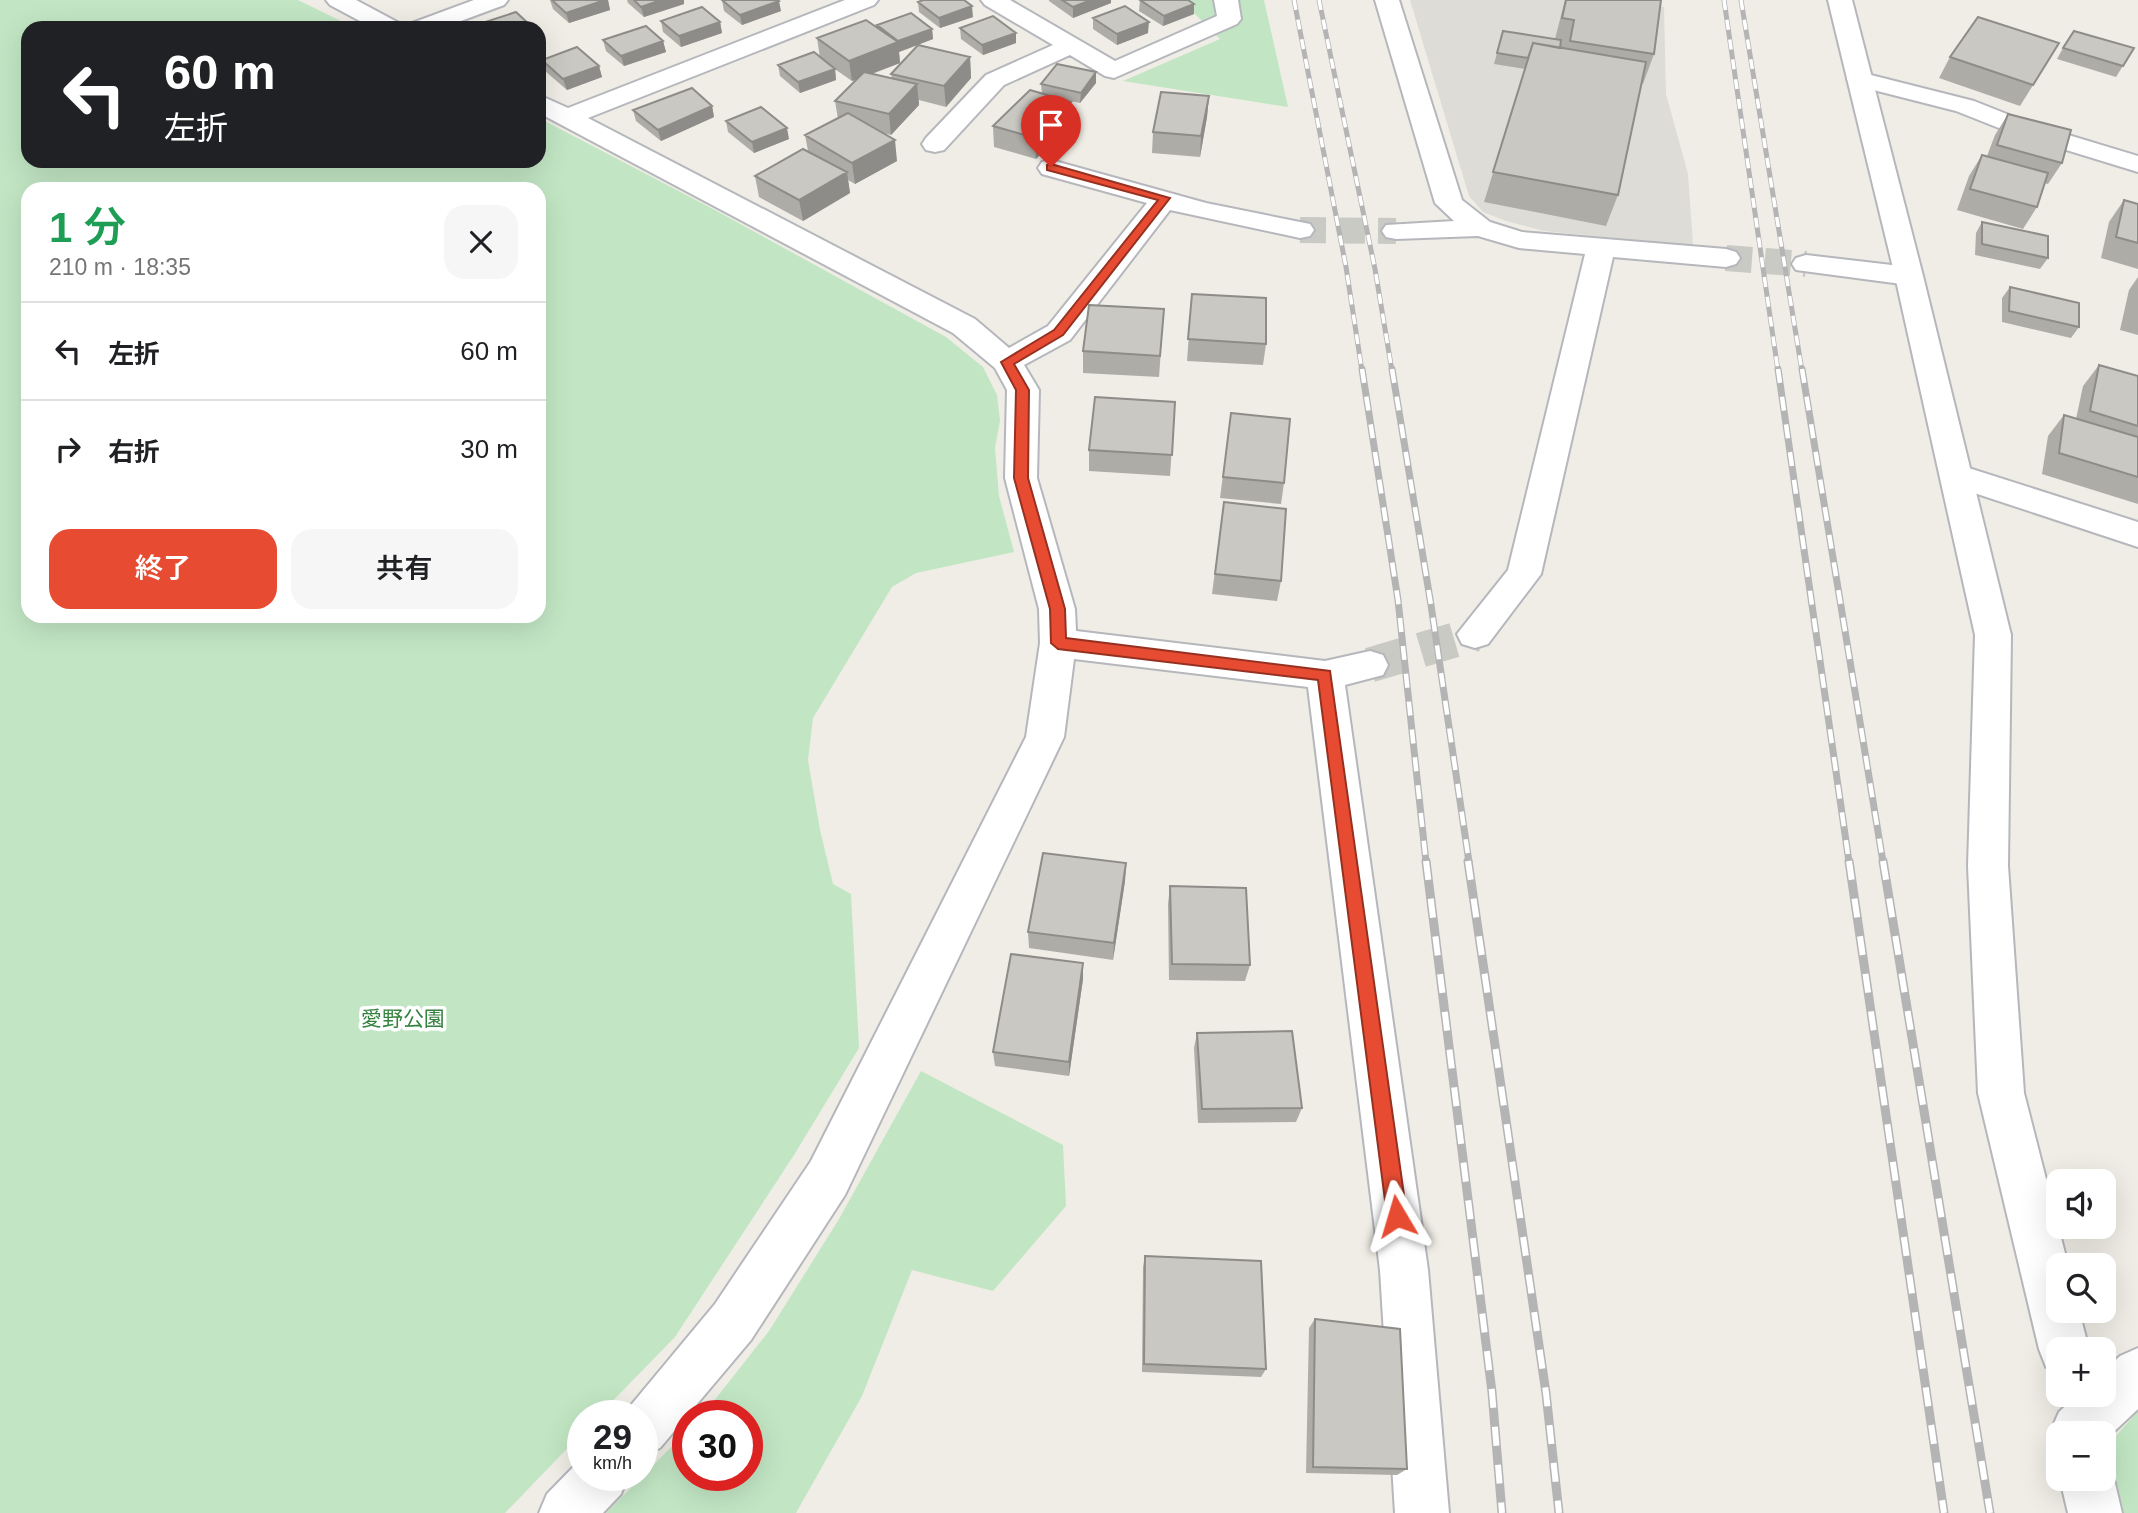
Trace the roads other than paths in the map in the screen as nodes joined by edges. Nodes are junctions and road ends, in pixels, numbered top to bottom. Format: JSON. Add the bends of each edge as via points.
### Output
{"nodes":[{"id":1,"x":338,"y":0,"type":"edge"},
{"id":2,"x":496,"y":0,"type":"edge"},
{"id":3,"x":866,"y":0,"type":"edge"},
{"id":4,"x":993,"y":0,"type":"edge"},
{"id":5,"x":1226,"y":0,"type":"edge"},
{"id":6,"x":1387,"y":0,"type":"edge"},
{"id":7,"x":1840,"y":0,"type":"edge"},
{"id":8,"x":378,"y":21,"type":"edge"},
{"id":9,"x":439,"y":21,"type":"edge"},
{"id":10,"x":1071,"y":46,"type":"junction"},
{"id":11,"x":1859,"y":79,"type":"junction"},
{"id":12,"x":554,"y":110,"type":"edge"},
{"id":13,"x":935,"y":144,"type":"dead end"},
{"id":14,"x":2138,"y":164,"type":"edge"},
{"id":15,"x":1051,"y":167,"type":"dead end"},
{"id":16,"x":1165,"y":198,"type":"junction"},
{"id":17,"x":1480,"y":228,"type":"junction"},
{"id":18,"x":1300,"y":230,"type":"tunnel mouth"},
{"id":19,"x":1396,"y":231,"type":"tunnel mouth"},
{"id":20,"x":1601,"y":247,"type":"junction"},
{"id":21,"x":1727,"y":258,"type":"tunnel mouth"},
{"id":22,"x":1806,"y":264,"type":"tunnel mouth"},
{"id":23,"x":1909,"y":276,"type":"junction"},
{"id":24,"x":1007,"y":362,"type":"junction"},
{"id":25,"x":1956,"y":475,"type":"junction"},
{"id":26,"x":2138,"y":535,"type":"edge"},
{"id":27,"x":1475,"y":634,"type":"tunnel mouth"},
{"id":28,"x":1058,"y":643,"type":"junction"},
{"id":29,"x":1370,"y":665,"type":"tunnel mouth"},
{"id":30,"x":1325,"y":675,"type":"junction"},
{"id":31,"x":2061,"y":1337,"type":"edge"},
{"id":32,"x":2138,"y":1374,"type":"edge"},
{"id":33,"x":658,"y":1411,"type":"edge"},
{"id":34,"x":2091,"y":1421,"type":"edge"},
{"id":35,"x":587,"y":1491,"type":"edge"},
{"id":36,"x":2090,"y":1491,"type":"edge"},
{"id":37,"x":566,"y":1513,"type":"edge"},
{"id":38,"x":1422,"y":1513,"type":"edge"},
{"id":39,"x":2095,"y":1513,"type":"edge"}],
"edges":[{"from":1,"to":8,"type":"street"},
{"from":2,"to":9,"type":"street"},
{"from":3,"to":12,"type":"street"},
{"from":4,"to":10,"type":"street"},
{"from":5,"to":10,"type":"street","via":[[1229,19],[1114,71]]},
{"from":6,"to":17,"type":"street","via":[[1449,203]]},
{"from":7,"to":11,"type":"street"},
{"from":10,"to":13,"type":"street","via":[[995,80]]},
{"from":11,"to":14,"type":"street","via":[[1965,106]]},
{"from":11,"to":23,"type":"street"},
{"from":12,"to":24,"type":"street","via":[[964,326]]},
{"from":15,"to":16,"type":"street"},
{"from":16,"to":18,"type":"street","via":[[1202,211]]},
{"from":16,"to":24,"type":"street","via":[[1059,333]]},
{"from":17,"to":19,"type":"street"},
{"from":17,"to":20,"type":"street","via":[[1519,240]]},
{"from":20,"to":21,"type":"street"},
{"from":20,"to":27,"type":"street","via":[[1524,574]]},
{"from":22,"to":23,"type":"street"},
{"from":23,"to":25,"type":"street"},
{"from":24,"to":28,"type":"street","via":[[1023,390],[1021,478],[1057,609]]},
{"from":25,"to":26,"type":"street"},
{"from":25,"to":31,"type":"street","via":[[1993,635],[1988,866],[2001,1093]]},
{"from":28,"to":30,"type":"street"},
{"from":28,"to":33,"type":"street","via":[[1045,737],[828,1178],[733,1322]]},
{"from":29,"to":30,"type":"street"},
{"from":30,"to":38,"type":"street","via":[[1404,1270]]},
{"from":32,"to":34,"type":"street"},
{"from":35,"to":37,"type":"street"},
{"from":36,"to":39,"type":"street"}]}
